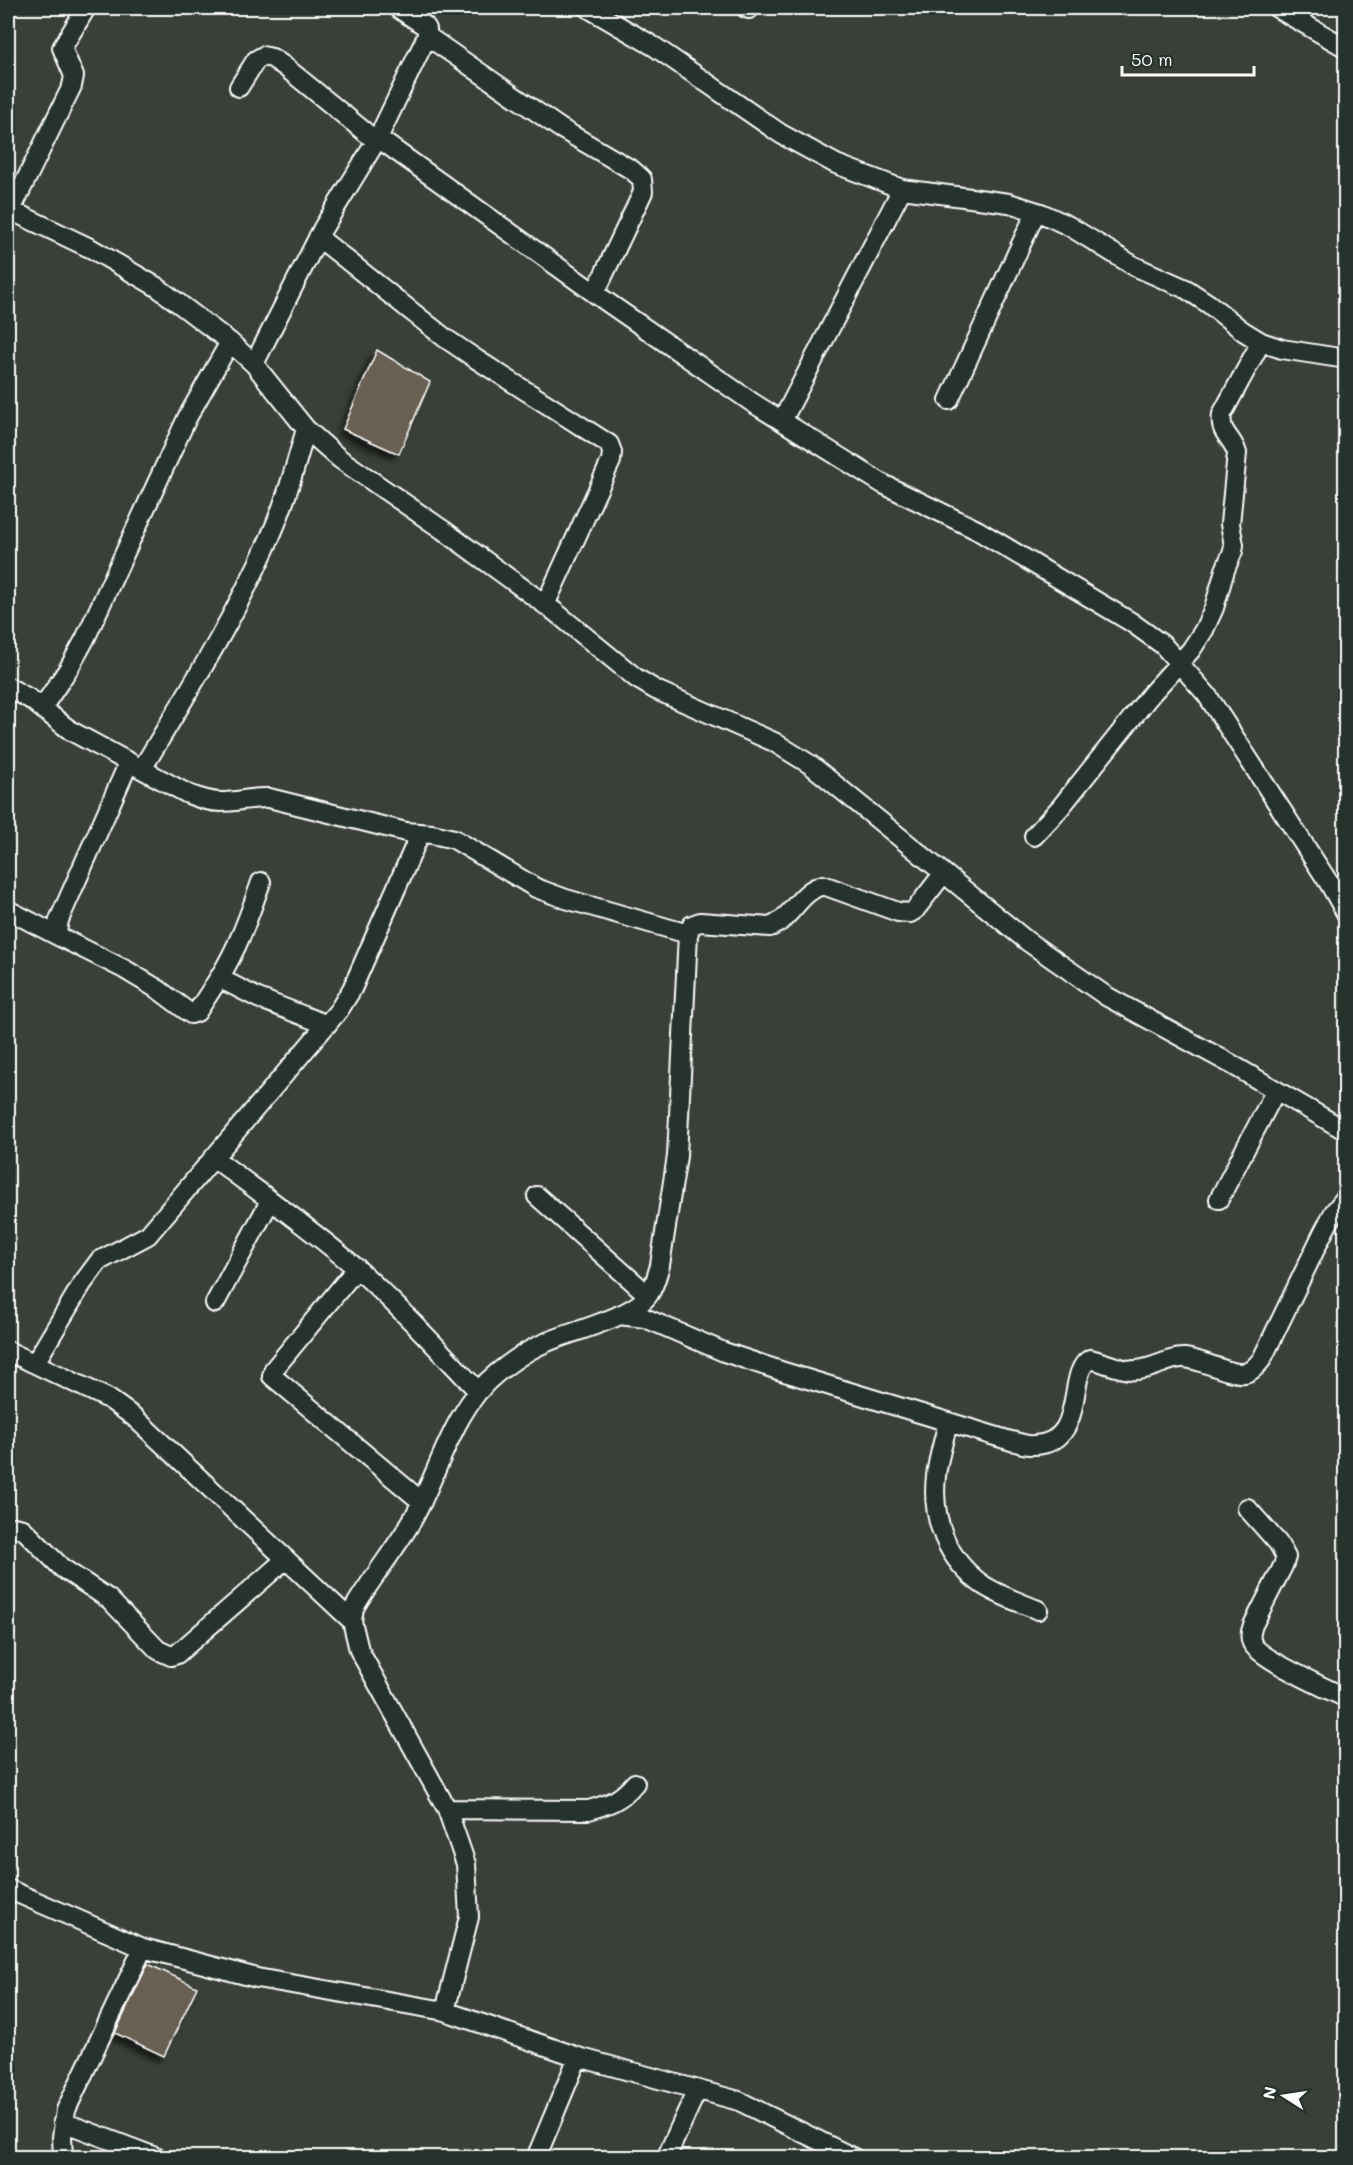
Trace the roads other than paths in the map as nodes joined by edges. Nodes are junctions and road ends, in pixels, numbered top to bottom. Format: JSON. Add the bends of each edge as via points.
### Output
{"nodes":[{"id":1,"x":86,"y":8,"type":"edge"},
{"id":2,"x":398,"y":8,"type":"edge"},
{"id":3,"x":1277,"y":8,"type":"edge"},
{"id":4,"x":595,"y":9,"type":"edge"},
{"id":5,"x":427,"y":36,"type":"junction"},
{"id":6,"x":1346,"y":48,"type":"edge"},
{"id":7,"x":238,"y":87,"type":"dead end"},
{"id":8,"x":377,"y":139,"type":"junction"},
{"id":9,"x":902,"y":189,"type":"junction"},
{"id":10,"x":9,"y":209,"type":"edge"},
{"id":11,"x":1036,"y":212,"type":"junction"},
{"id":12,"x":318,"y":237,"type":"junction"},
{"id":13,"x":595,"y":293,"type":"junction"},
{"id":14,"x":230,"y":342,"type":"junction"},
{"id":15,"x":1262,"y":342,"type":"junction"},
{"id":16,"x":1346,"y":359,"type":"edge"},
{"id":17,"x":254,"y":364,"type":"junction"},
{"id":18,"x":949,"y":400,"type":"dead end"},
{"id":19,"x":782,"y":421,"type":"junction"},
{"id":20,"x":306,"y":429,"type":"junction"},
{"id":21,"x":545,"y":605,"type":"junction"},
{"id":22,"x":1180,"y":663,"type":"junction"},
{"id":23,"x":8,"y":687,"type":"edge"},
{"id":24,"x":42,"y":708,"type":"junction"},
{"id":25,"x":136,"y":766,"type":"junction"},
{"id":26,"x":420,"y":834,"type":"junction"},
{"id":27,"x":1034,"y":837,"type":"dead end"},
{"id":28,"x":943,"y":874,"type":"junction"},
{"id":29,"x":261,"y":882,"type":"dead end"},
{"id":30,"x":8,"y":910,"type":"edge"},
{"id":31,"x":1346,"y":913,"type":"edge"},
{"id":32,"x":688,"y":934,"type":"junction"},
{"id":33,"x":60,"y":937,"type":"junction"},
{"id":34,"x":219,"y":978,"type":"junction"},
{"id":35,"x":327,"y":1025,"type":"junction"},
{"id":36,"x":1276,"y":1090,"type":"junction"},
{"id":37,"x":1346,"y":1131,"type":"edge"},
{"id":38,"x":214,"y":1158,"type":"junction"},
{"id":39,"x":537,"y":1196,"type":"dead end"},
{"id":40,"x":1346,"y":1197,"type":"edge"},
{"id":41,"x":1219,"y":1199,"type":"dead end"},
{"id":42,"x":270,"y":1201,"type":"junction"},
{"id":43,"x":357,"y":1269,"type":"junction"},
{"id":44,"x":648,"y":1295,"type":"junction"},
{"id":45,"x":214,"y":1303,"type":"dead end"},
{"id":46,"x":619,"y":1315,"type":"junction"},
{"id":47,"x":8,"y":1351,"type":"edge"},
{"id":48,"x":35,"y":1363,"type":"junction"},
{"id":49,"x":478,"y":1391,"type":"junction"},
{"id":50,"x":948,"y":1422,"type":"junction"},
{"id":51,"x":422,"y":1502,"type":"junction"},
{"id":52,"x":1247,"y":1509,"type":"dead end"},
{"id":53,"x":8,"y":1530,"type":"edge"},
{"id":54,"x":286,"y":1559,"type":"junction"},
{"id":55,"x":1038,"y":1610,"type":"dead end"},
{"id":56,"x":352,"y":1621,"type":"junction"},
{"id":57,"x":1346,"y":1698,"type":"edge"},
{"id":58,"x":635,"y":1783,"type":"dead end"},
{"id":59,"x":447,"y":1809,"type":"junction"},
{"id":60,"x":8,"y":1889,"type":"edge"},
{"id":61,"x":143,"y":1948,"type":"junction"},
{"id":62,"x":445,"y":2011,"type":"junction"},
{"id":63,"x":578,"y":2057,"type":"junction"},
{"id":64,"x":697,"y":2090,"type":"junction"},
{"id":65,"x":63,"y":2122,"type":"junction"},
{"id":66,"x":63,"y":2157,"type":"edge"},
{"id":67,"x":159,"y":2157,"type":"edge"},
{"id":68,"x":536,"y":2157,"type":"edge"},
{"id":69,"x":666,"y":2157,"type":"edge"},
{"id":70,"x":854,"y":2157,"type":"edge"}],
"edges":[{"from":1,"to":10,"type":"street","via":[[62,48],[74,76],[72,86]]},
{"from":2,"to":5,"type":"street","via":[[425,26]]},
{"from":3,"to":6,"type":"street"},
{"from":4,"to":9,"type":"street","via":[[781,134],[836,164]]},
{"from":5,"to":8,"type":"street"},
{"from":5,"to":13,"type":"street","via":[[642,179],[643,192]]},
{"from":7,"to":8,"type":"street","via":[[256,60],[263,56],[272,58]]},
{"from":8,"to":12,"type":"street"},
{"from":8,"to":13,"type":"street"},
{"from":9,"to":11,"type":"street","via":[[1009,203]]},
{"from":9,"to":19,"type":"street"},
{"from":10,"to":14,"type":"street","via":[[92,249],[157,287]]},
{"from":11,"to":15,"type":"street","via":[[1186,290]]},
{"from":11,"to":18,"type":"street"},
{"from":12,"to":17,"type":"street"},
{"from":12,"to":21,"type":"street","via":[[445,338],[609,444],[611,461]]},
{"from":13,"to":19,"type":"street"},
{"from":14,"to":17,"type":"street"},
{"from":14,"to":24,"type":"street","via":[[187,418],[85,639]]},
{"from":15,"to":16,"type":"street"},
{"from":15,"to":22,"type":"street","via":[[1222,414],[1221,427],[1237,453],[1230,524],[1233,551],[1211,615]]},
{"from":17,"to":20,"type":"street"},
{"from":19,"to":22,"type":"street","via":[[883,484],[977,530],[1131,622]]},
{"from":20,"to":21,"type":"street","via":[[340,459]]},
{"from":20,"to":25,"type":"street","via":[[269,541],[225,628]]},
{"from":21,"to":28,"type":"street","via":[[636,678],[774,742],[811,765]]},
{"from":22,"to":27,"type":"street"},
{"from":22,"to":31,"type":"street","via":[[1207,695]]},
{"from":23,"to":24,"type":"street"},
{"from":24,"to":25,"type":"street","via":[[71,731]]},
{"from":25,"to":26,"type":"street","via":[[206,800],[269,798]]},
{"from":25,"to":33,"type":"street","via":[[59,920]]},
{"from":26,"to":32,"type":"street","via":[[454,839],[556,896]]},
{"from":26,"to":35,"type":"street","via":[[352,989]]},
{"from":28,"to":32,"type":"street","via":[[910,913],[823,885],[814,887],[780,923],[770,927],[699,922]]},
{"from":28,"to":36,"type":"street","via":[[1106,996]]},
{"from":29,"to":34,"type":"street","via":[[241,939]]},
{"from":30,"to":33,"type":"street"},
{"from":32,"to":44,"type":"street","via":[[677,1156],[660,1264]]},
{"from":33,"to":34,"type":"street","via":[[124,969],[191,1014],[197,1012]]},
{"from":34,"to":35,"type":"street"},
{"from":35,"to":38,"type":"street"},
{"from":36,"to":37,"type":"street"},
{"from":36,"to":41,"type":"street"},
{"from":38,"to":42,"type":"street"},
{"from":38,"to":48,"type":"street","via":[[148,1235],[99,1261]]},
{"from":39,"to":44,"type":"street"},
{"from":40,"to":50,"type":"street","via":[[1322,1234],[1255,1368],[1238,1373],[1181,1358],[1131,1370],[1090,1359],[1081,1370],[1072,1412],[1063,1430],[1050,1441],[1033,1445],[1011,1441]]},
{"from":42,"to":43,"type":"street"},
{"from":42,"to":45,"type":"street"},
{"from":43,"to":49,"type":"street"},
{"from":43,"to":51,"type":"street","via":[[272,1376]]},
{"from":44,"to":46,"type":"street"},
{"from":46,"to":49,"type":"street","via":[[521,1355]]},
{"from":46,"to":50,"type":"street","via":[[645,1318],[724,1352]]},
{"from":47,"to":48,"type":"street"},
{"from":48,"to":54,"type":"street","via":[[109,1399],[134,1417]]},
{"from":49,"to":51,"type":"street","via":[[460,1419]]},
{"from":50,"to":55,"type":"street","via":[[936,1475],[935,1501],[946,1542],[982,1584]]},
{"from":51,"to":56,"type":"street","via":[[361,1596]]},
{"from":52,"to":57,"type":"street","via":[[1286,1557],[1253,1625],[1251,1642],[1262,1654]]},
{"from":53,"to":54,"type":"street","via":[[22,1529],[62,1568],[109,1599],[158,1650],[171,1656]]},
{"from":54,"to":56,"type":"street"},
{"from":56,"to":59,"type":"street","via":[[364,1661]]},
{"from":58,"to":59,"type":"street","via":[[625,1796],[589,1810]]},
{"from":59,"to":62,"type":"street","via":[[466,1864],[469,1917]]},
{"from":60,"to":61,"type":"street"},
{"from":61,"to":62,"type":"street","via":[[257,1978]]},
{"from":61,"to":65,"type":"street","via":[[72,2095]]},
{"from":62,"to":63,"type":"street"},
{"from":63,"to":64,"type":"street"},
{"from":63,"to":68,"type":"street"},
{"from":64,"to":69,"type":"street"},
{"from":64,"to":70,"type":"street","via":[[739,2101]]},
{"from":65,"to":66,"type":"street"},
{"from":65,"to":67,"type":"street"}]}
